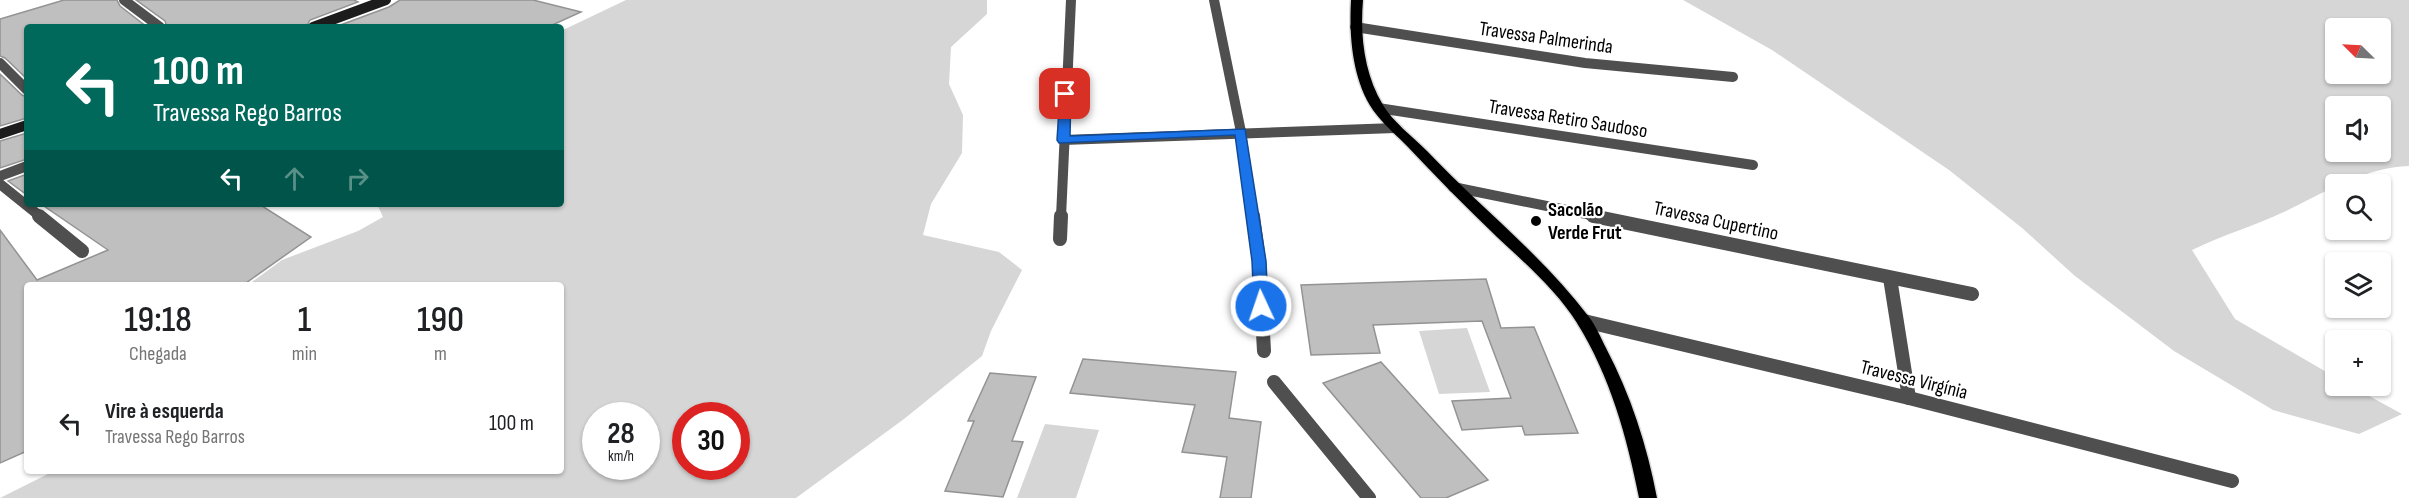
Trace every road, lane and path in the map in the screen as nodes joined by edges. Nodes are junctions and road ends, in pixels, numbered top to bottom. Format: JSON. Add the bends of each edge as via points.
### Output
{"nodes":[{"id":1,"x":124,"y":0,"type":"edge"},
{"id":2,"x":1071,"y":0,"type":"edge"},
{"id":3,"x":1214,"y":0,"type":"edge"},
{"id":4,"x":1357,"y":0,"type":"edge"},
{"id":5,"x":381,"y":1,"type":"edge"},
{"id":6,"x":156,"y":24,"type":"edge"},
{"id":7,"x":321,"y":24,"type":"edge"},
{"id":8,"x":1355,"y":27,"type":"junction"},
{"id":9,"x":0,"y":63,"type":"edge"},
{"id":10,"x":1733,"y":77,"type":"dead end"},
{"id":11,"x":24,"y":87,"type":"edge"},
{"id":12,"x":1378,"y":108,"type":"junction"},
{"id":13,"x":24,"y":126,"type":"edge"},
{"id":14,"x":1395,"y":128,"type":"junction"},
{"id":15,"x":1241,"y":132,"type":"junction"},
{"id":16,"x":0,"y":134,"type":"edge"},
{"id":17,"x":1063,"y":140,"type":"junction"},
{"id":18,"x":1753,"y":165,"type":"dead end"},
{"id":19,"x":24,"y":167,"type":"edge"},
{"id":20,"x":0,"y":176,"type":"edge"},
{"id":21,"x":0,"y":184,"type":"edge"},
{"id":22,"x":1453,"y":187,"type":"junction"},
{"id":23,"x":24,"y":204,"type":"edge"},
{"id":24,"x":28,"y":207,"type":"edge"},
{"id":25,"x":1060,"y":239,"type":"dead end"},
{"id":26,"x":82,"y":251,"type":"dead end"},
{"id":27,"x":1890,"y":278,"type":"junction"},
{"id":28,"x":1972,"y":294,"type":"dead end"},
{"id":29,"x":1584,"y":321,"type":"junction"},
{"id":30,"x":1264,"y":351,"type":"dead end"},
{"id":31,"x":1274,"y":382,"type":"dead end"},
{"id":32,"x":1909,"y":398,"type":"junction"},
{"id":33,"x":2232,"y":481,"type":"dead end"},
{"id":34,"x":1369,"y":498,"type":"edge"},
{"id":35,"x":1648,"y":498,"type":"edge"}],
"edges":[{"from":1,"to":6,"type":"street"},
{"from":2,"to":17,"type":"street"},
{"from":3,"to":15,"type":"street"},
{"from":4,"to":8,"type":"main road"},
{"from":5,"to":7,"type":"main road"},
{"from":8,"to":10,"type":"street","name":"Travessa Palmerinda","via":[[1585,63]]},
{"from":8,"to":12,"type":"main road","via":[[1364,75]]},
{"from":9,"to":11,"type":"street"},
{"from":12,"to":14,"type":"main road"},
{"from":12,"to":18,"type":"street","name":"Travessa Retiro Saudoso"},
{"from":13,"to":16,"type":"main road"},
{"from":14,"to":15,"type":"street"},
{"from":14,"to":22,"type":"main road"},
{"from":15,"to":17,"type":"street"},
{"from":15,"to":30,"type":"street","via":[[1259,261]]},
{"from":17,"to":25,"type":"street"},
{"from":19,"to":20,"type":"street"},
{"from":21,"to":23,"type":"street"},
{"from":22,"to":27,"type":"street","name":"Travessa Cupertino"},
{"from":22,"to":29,"type":"main road","via":[[1549,278]]},
{"from":24,"to":26,"type":"street"},
{"from":27,"to":28,"type":"street","name":"Travessa Cupertino"},
{"from":27,"to":32,"type":"street"},
{"from":29,"to":32,"type":"street","name":"Travessa Virgínia"},
{"from":29,"to":35,"type":"main road","via":[[1617,385],[1639,451]]},
{"from":31,"to":34,"type":"street"},
{"from":32,"to":33,"type":"street","name":"Travessa Virgínia"}]}
